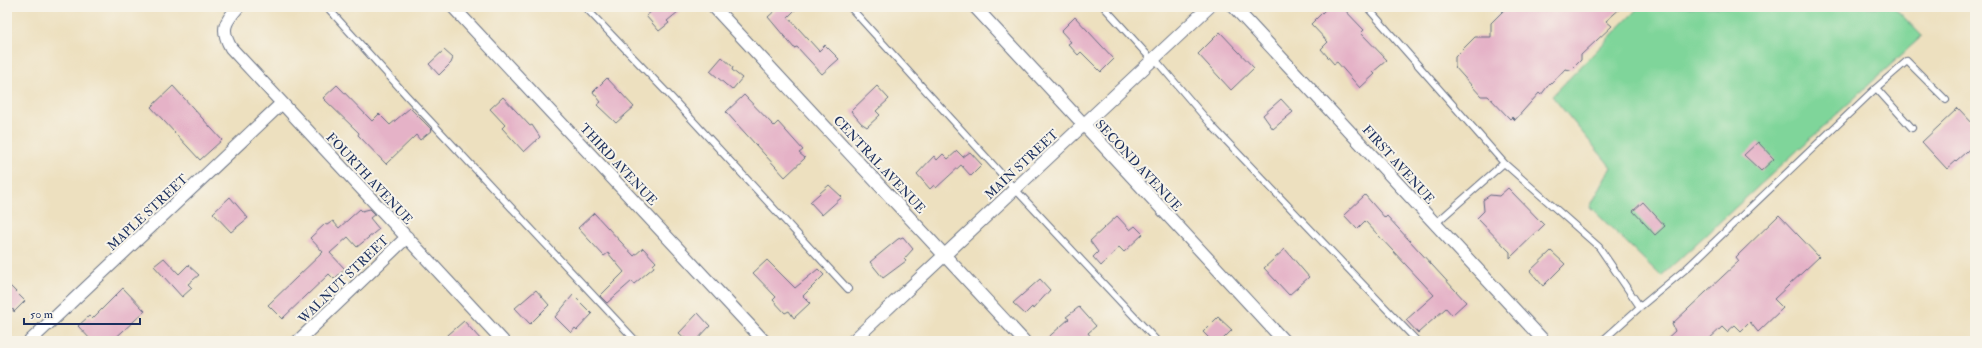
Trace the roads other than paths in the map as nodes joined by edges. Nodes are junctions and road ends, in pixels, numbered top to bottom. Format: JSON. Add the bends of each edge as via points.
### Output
{"nodes":[{"id":1,"x":238,"y":7,"type":"edge"},
{"id":2,"x":327,"y":7,"type":"edge"},
{"id":3,"x":453,"y":7,"type":"edge"},
{"id":4,"x":585,"y":7,"type":"edge"},
{"id":5,"x":714,"y":7,"type":"edge"},
{"id":6,"x":850,"y":7,"type":"edge"},
{"id":7,"x":975,"y":7,"type":"edge"},
{"id":8,"x":1104,"y":7,"type":"edge"},
{"id":9,"x":1208,"y":7,"type":"edge"},
{"id":10,"x":1234,"y":7,"type":"edge"},
{"id":11,"x":1367,"y":7,"type":"edge"},
{"id":12,"x":1153,"y":59,"type":"junction"},
{"id":13,"x":1876,"y":88,"type":"junction"},
{"id":14,"x":1946,"y":100,"type":"dead end"},
{"id":15,"x":282,"y":103,"type":"junction"},
{"id":16,"x":1083,"y":125,"type":"junction"},
{"id":17,"x":1912,"y":128,"type":"dead end"},
{"id":18,"x":1504,"y":163,"type":"junction"},
{"id":19,"x":1015,"y":189,"type":"junction"},
{"id":20,"x":1435,"y":224,"type":"junction"},
{"id":21,"x":407,"y":237,"type":"junction"},
{"id":22,"x":945,"y":255,"type":"junction"},
{"id":23,"x":848,"y":289,"type":"dead end"},
{"id":24,"x":1640,"y":307,"type":"junction"},
{"id":25,"x":30,"y":341,"type":"edge"},
{"id":26,"x":298,"y":341,"type":"edge"},
{"id":27,"x":503,"y":341,"type":"edge"},
{"id":28,"x":636,"y":341,"type":"edge"},
{"id":29,"x":764,"y":341,"type":"edge"},
{"id":30,"x":853,"y":341,"type":"edge"},
{"id":31,"x":1024,"y":341,"type":"edge"},
{"id":32,"x":1157,"y":341,"type":"edge"},
{"id":33,"x":1284,"y":341,"type":"edge"},
{"id":34,"x":1417,"y":341,"type":"edge"},
{"id":35,"x":1544,"y":341,"type":"edge"},
{"id":36,"x":1602,"y":341,"type":"edge"}],
"edges":[{"from":1,"to":15,"type":"street","name":"FOURTH AVENUE","via":[[227,19],[224,30],[227,41]]},
{"from":2,"to":28,"type":"lane"},
{"from":3,"to":29,"type":"street","name":"THIRD AVENUE"},
{"from":4,"to":23,"type":"lane"},
{"from":5,"to":22,"type":"street","name":"CENTRAL AVENUE"},
{"from":6,"to":19,"type":"lane"},
{"from":7,"to":16,"type":"street","name":"SECOND AVENUE"},
{"from":8,"to":12,"type":"lane"},
{"from":9,"to":12,"type":"street","name":"MAIN STREET"},
{"from":10,"to":20,"type":"street","name":"FIRST AVENUE"},
{"from":11,"to":18,"type":"lane"},
{"from":12,"to":16,"type":"street","name":"MAIN STREET"},
{"from":12,"to":34,"type":"lane","via":[[1214,128]]},
{"from":13,"to":14,"type":"lane","via":[[1906,61]]},
{"from":13,"to":17,"type":"lane"},
{"from":13,"to":24,"type":"lane","via":[[1687,268]]},
{"from":15,"to":21,"type":"street","name":"FOURTH AVENUE"},
{"from":15,"to":25,"type":"street","name":"MAPLE STREET"},
{"from":16,"to":19,"type":"street","name":"MAIN STREET"},
{"from":16,"to":33,"type":"street","name":"SECOND AVENUE"},
{"from":18,"to":20,"type":"lane"},
{"from":18,"to":24,"type":"lane","via":[[1599,247]]},
{"from":19,"to":22,"type":"street","name":"MAIN STREET"},
{"from":19,"to":32,"type":"lane"},
{"from":20,"to":35,"type":"street","name":"FIRST AVENUE"},
{"from":21,"to":26,"type":"street","name":"WALNUT STREET"},
{"from":21,"to":27,"type":"street","name":"FOURTH AVENUE"},
{"from":22,"to":30,"type":"street","name":"MAIN STREET"},
{"from":22,"to":31,"type":"street","name":"CENTRAL AVENUE"},
{"from":24,"to":36,"type":"lane"}]}
